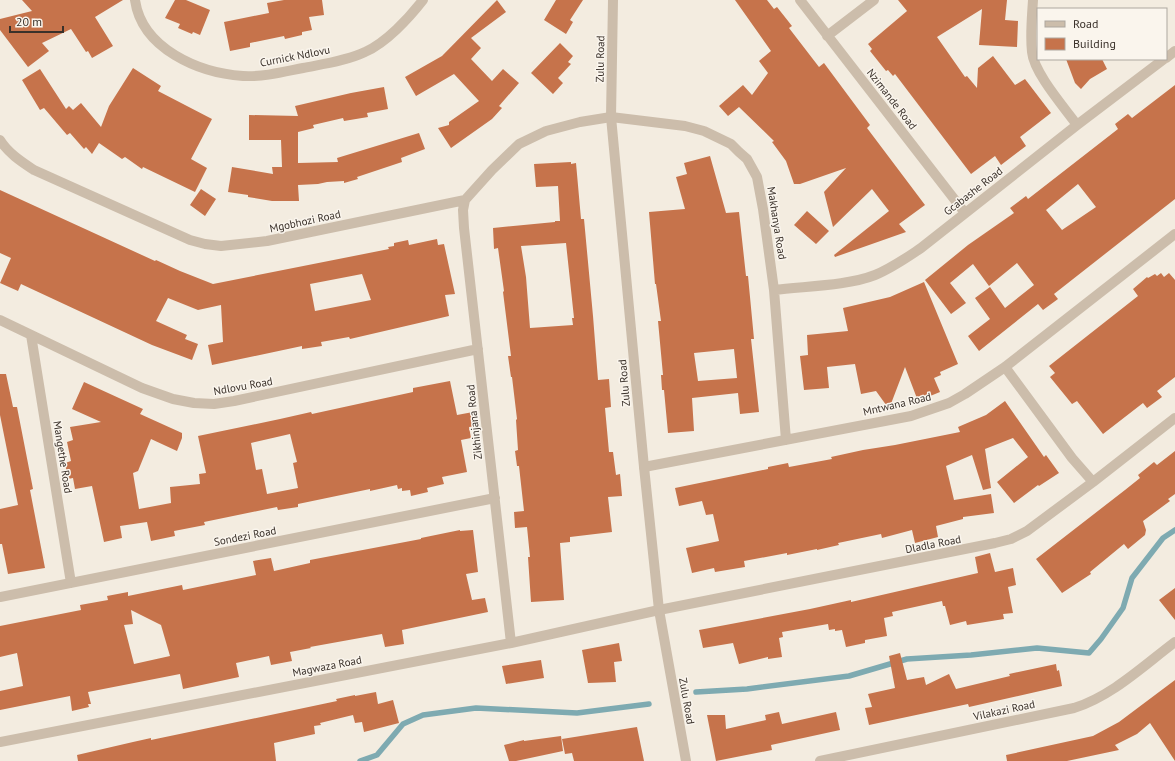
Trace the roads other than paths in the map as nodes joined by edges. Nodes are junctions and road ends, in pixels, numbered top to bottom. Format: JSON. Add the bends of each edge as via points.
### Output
{"nodes":[{"id":1,"x":135,"y":0,"type":"edge"},
{"id":2,"x":423,"y":0,"type":"edge"},
{"id":3,"x":613,"y":0,"type":"edge"},
{"id":4,"x":800,"y":0,"type":"edge"},
{"id":5,"x":874,"y":0,"type":"edge"},
{"id":6,"x":1033,"y":0,"type":"edge"},
{"id":7,"x":827,"y":36,"type":"junction"},
{"id":8,"x":1162,"y":60,"type":"edge"},
{"id":9,"x":611,"y":117,"type":"junction"},
{"id":10,"x":1077,"y":125,"type":"junction"},
{"id":11,"x":0,"y":140,"type":"edge"},
{"id":12,"x":465,"y":200,"type":"junction"},
{"id":13,"x":965,"y":213,"type":"junction"},
{"id":14,"x":1175,"y":234,"type":"edge"},
{"id":15,"x":774,"y":290,"type":"junction"},
{"id":16,"x":0,"y":320,"type":"edge"},
{"id":17,"x":31,"y":335,"type":"junction"},
{"id":18,"x":478,"y":349,"type":"junction"},
{"id":19,"x":1005,"y":367,"type":"junction"},
{"id":20,"x":1175,"y":418,"type":"edge"},
{"id":21,"x":786,"y":440,"type":"junction"},
{"id":22,"x":644,"y":467,"type":"junction"},
{"id":23,"x":1093,"y":482,"type":"junction"},
{"id":24,"x":495,"y":498,"type":"junction"},
{"id":25,"x":72,"y":583,"type":"junction"},
{"id":26,"x":0,"y":597,"type":"edge"},
{"id":27,"x":659,"y":610,"type":"junction"},
{"id":28,"x":1175,"y":642,"type":"edge"},
{"id":29,"x":511,"y":643,"type":"junction"},
{"id":30,"x":0,"y":742,"type":"edge"},
{"id":31,"x":836,"y":760,"type":"edge"},
{"id":32,"x":686,"y":761,"type":"edge"},
{"id":33,"x":820,"y":761,"type":"edge"}],
"edges":[{"from":1,"to":2,"type":"street","name":"Curnick Ndlovu","via":[[148,33],[174,55],[217,72],[266,76],[327,64],[365,52],[408,19]]},
{"from":3,"to":9,"type":"street","name":"Zulu Road"},
{"from":4,"to":7,"type":"street","name":"Nzimande Road"},
{"from":5,"to":7,"type":"street"},
{"from":6,"to":10,"type":"street","via":[[1032,54],[1036,65]]},
{"from":7,"to":13,"type":"street","name":"Nzimande Road"},
{"from":8,"to":10,"type":"street","name":"Gcabashe Road"},
{"from":9,"to":12,"type":"street","via":[[580,122],[530,137],[506,156]]},
{"from":9,"to":15,"type":"street","name":"Makhanya Road","via":[[685,126],[704,131],[731,144],[747,159],[757,177],[760,191]]},
{"from":9,"to":22,"type":"street","name":"Zulu Road"},
{"from":10,"to":13,"type":"street","name":"Gcabashe Road"},
{"from":11,"to":12,"type":"street","name":"Mgobhozi Road","via":[[15,157],[34,170],[190,240],[205,244],[221,246],[267,241]]},
{"from":12,"to":18,"type":"street","name":"Zikhinjana Road","via":[[463,223]]},
{"from":13,"to":15,"type":"street","name":"Gcabashe Road","via":[[921,248],[875,275],[853,281]]},
{"from":14,"to":19,"type":"street","name":"Mntwana Road"},
{"from":15,"to":21,"type":"street","name":"Makhanya Road"},
{"from":16,"to":17,"type":"street","name":"Ndlovu Road"},
{"from":17,"to":18,"type":"street","name":"Ndlovu Road","via":[[142,388],[173,399],[214,404]]},
{"from":17,"to":25,"type":"street","name":"Mangethe Road"},
{"from":18,"to":24,"type":"street","name":"Zikhinjana Road"},
{"from":19,"to":21,"type":"street","name":"Mntwana Road","via":[[950,403],[925,412]]},
{"from":19,"to":23,"type":"street"},
{"from":20,"to":23,"type":"street","name":"Dladla Road"},
{"from":21,"to":22,"type":"street","name":"Mntwana Road"},
{"from":22,"to":27,"type":"street","name":"Zulu Road"},
{"from":23,"to":27,"type":"street","name":"Dladla Road","via":[[1027,531],[1006,540]]},
{"from":24,"to":25,"type":"street","name":"Sondezi Road"},
{"from":24,"to":29,"type":"street","name":"Zikhinjana Road"},
{"from":25,"to":26,"type":"street","name":"Sondezi Road"},
{"from":27,"to":29,"type":"street","name":"Magwaza Road"},
{"from":27,"to":32,"type":"street","name":"Zulu Road"},
{"from":28,"to":31,"type":"street","name":"Vilakazi Road","via":[[1112,689],[1086,704]]},
{"from":29,"to":30,"type":"street","name":"Magwaza Road"},
{"from":31,"to":33,"type":"street","name":"Vilakazi Road"}]}
